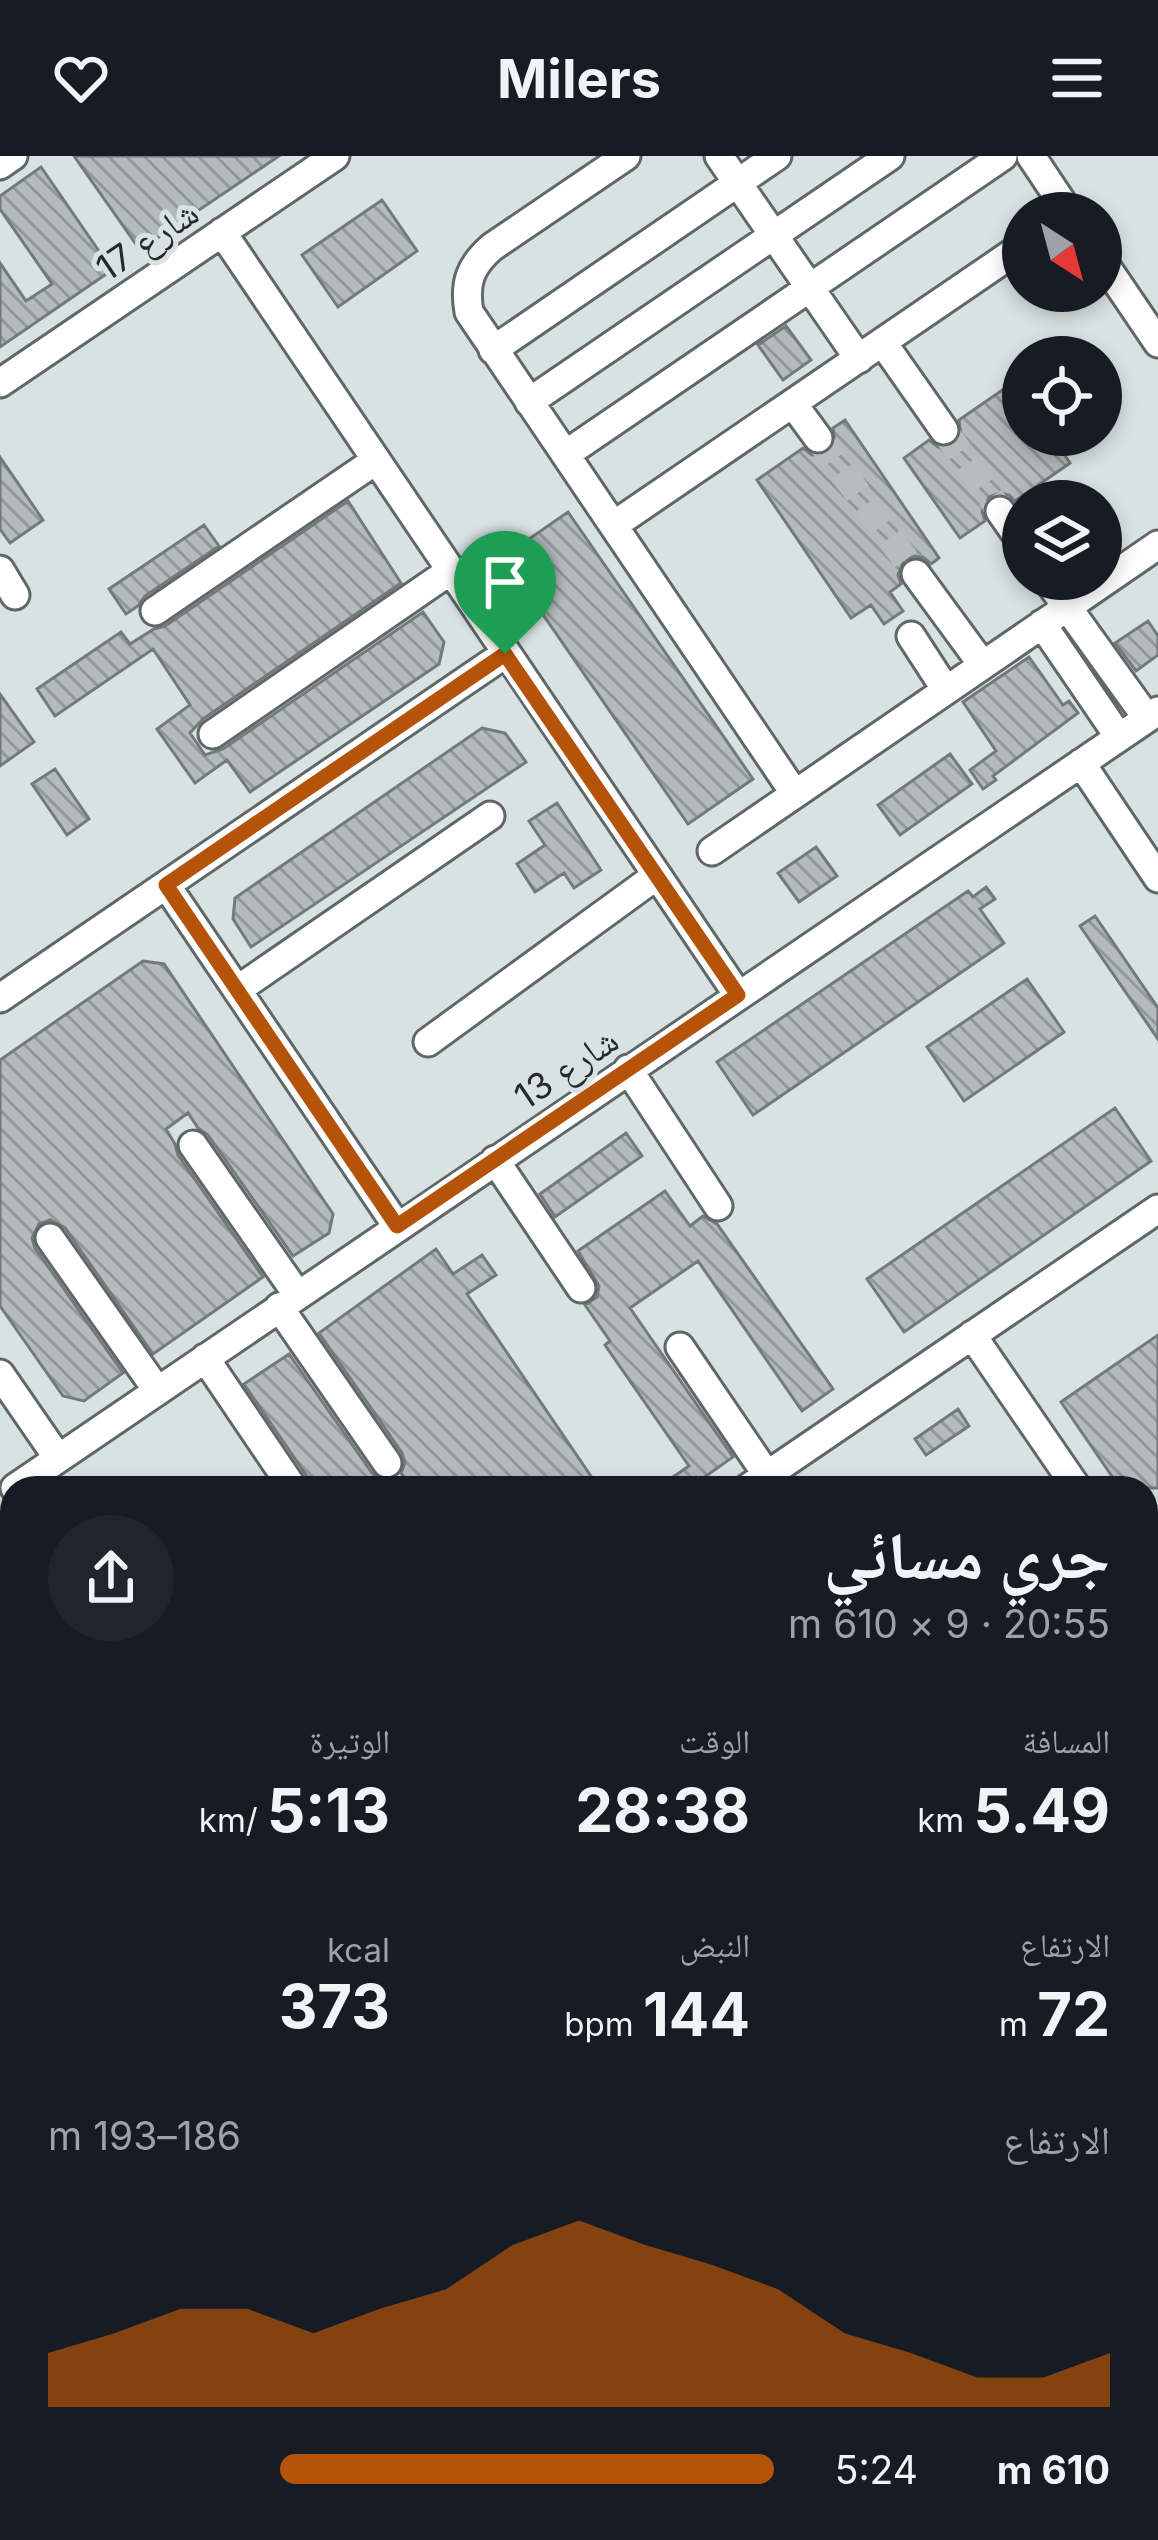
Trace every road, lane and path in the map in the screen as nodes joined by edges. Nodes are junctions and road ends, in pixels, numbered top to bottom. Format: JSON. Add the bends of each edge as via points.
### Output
{"nodes":[{"id":1,"x":13,"y":156,"type":"edge"},
{"id":2,"x":335,"y":156,"type":"edge"},
{"id":3,"x":626,"y":156,"type":"edge"},
{"id":4,"x":718,"y":156,"type":"edge"},
{"id":5,"x":777,"y":156,"type":"edge"},
{"id":6,"x":890,"y":156,"type":"edge"},
{"id":7,"x":1003,"y":156,"type":"edge"},
{"id":8,"x":1031,"y":156,"type":"edge"},
{"id":9,"x":0,"y":165,"type":"edge"},
{"id":10,"x":737,"y":183,"type":"junction"},
{"id":11,"x":1056,"y":192,"type":"edge"},
{"id":12,"x":222,"y":232,"type":"junction"},
{"id":13,"x":774,"y":236,"type":"junction"},
{"id":14,"x":1002,"y":261,"type":"edge"},
{"id":15,"x":810,"y":288,"type":"junction"},
{"id":16,"x":1122,"y":291,"type":"edge"},
{"id":17,"x":883,"y":343,"type":"junction"},
{"id":18,"x":1158,"y":343,"type":"edge"},
{"id":19,"x":493,"y":350,"type":"junction"},
{"id":20,"x":859,"y":359,"type":"junction"},
{"id":21,"x":0,"y":383,"type":"edge"},
{"id":22,"x":530,"y":402,"type":"junction"},
{"id":23,"x":793,"y":404,"type":"junction"},
{"id":24,"x":944,"y":430,"type":"tunnel mouth"},
{"id":25,"x":818,"y":438,"type":"tunnel mouth"},
{"id":26,"x":566,"y":454,"type":"junction"},
{"id":27,"x":375,"y":460,"type":"junction"},
{"id":28,"x":1000,"y":511,"type":"tunnel mouth"},
{"id":29,"x":1002,"y":514,"type":"edge"},
{"id":30,"x":614,"y":525,"type":"junction"},
{"id":31,"x":1158,"y":544,"type":"edge"},
{"id":32,"x":0,"y":570,"type":"edge"},
{"id":33,"x":450,"y":572,"type":"junction"},
{"id":34,"x":916,"y":574,"type":"tunnel mouth"},
{"id":35,"x":15,"y":595,"type":"dead end"},
{"id":36,"x":1062,"y":600,"type":"edge"},
{"id":37,"x":1067,"y":607,"type":"junction"},
{"id":38,"x":155,"y":610,"type":"dead end"},
{"id":39,"x":1042,"y":624,"type":"junction"},
{"id":40,"x":911,"y":636,"type":"dead end"},
{"id":41,"x":505,"y":654,"type":"junction"},
{"id":42,"x":982,"y":664,"type":"junction"},
{"id":43,"x":946,"y":690,"type":"junction"},
{"id":44,"x":1152,"y":714,"type":"edge"},
{"id":45,"x":213,"y":734,"type":"dead end"},
{"id":46,"x":1119,"y":737,"type":"junction"},
{"id":47,"x":1081,"y":763,"type":"junction"},
{"id":48,"x":795,"y":794,"type":"junction"},
{"id":49,"x":490,"y":816,"type":"dead end"},
{"id":50,"x":712,"y":850,"type":"dead end"},
{"id":51,"x":1155,"y":868,"type":"edge"},
{"id":52,"x":656,"y":876,"type":"junction"},
{"id":53,"x":166,"y":885,"type":"junction"},
{"id":54,"x":237,"y":990,"type":"junction"},
{"id":55,"x":738,"y":995,"type":"junction"},
{"id":56,"x":0,"y":998,"type":"edge"},
{"id":57,"x":428,"y":1042,"type":"dead end"},
{"id":58,"x":628,"y":1069,"type":"junction"},
{"id":59,"x":193,"y":1145,"type":"dead end"},
{"id":60,"x":495,"y":1160,"type":"junction"},
{"id":61,"x":718,"y":1207,"type":"dead end"},
{"id":62,"x":1158,"y":1209,"type":"edge"},
{"id":63,"x":397,"y":1226,"type":"junction"},
{"id":64,"x":50,"y":1238,"type":"dead end"},
{"id":65,"x":581,"y":1288,"type":"dead end"},
{"id":66,"x":288,"y":1300,"type":"junction"},
{"id":67,"x":972,"y":1336,"type":"junction"},
{"id":68,"x":680,"y":1347,"type":"dead end"},
{"id":69,"x":205,"y":1358,"type":"junction"},
{"id":70,"x":0,"y":1374,"type":"edge"},
{"id":71,"x":157,"y":1390,"type":"junction"},
{"id":72,"x":58,"y":1458,"type":"junction"},
{"id":73,"x":387,"y":1463,"type":"dead end"},
{"id":74,"x":32,"y":1476,"type":"edge"},
{"id":75,"x":285,"y":1476,"type":"edge"},
{"id":76,"x":754,"y":1476,"type":"edge"},
{"id":77,"x":766,"y":1476,"type":"edge"},
{"id":78,"x":1069,"y":1476,"type":"edge"}],
"edges":[{"from":1,"to":9,"type":"street"},
{"from":2,"to":12,"type":"street","name":"شارع 17"},
{"from":3,"to":19,"type":"street","via":[[478,260],[466,293]]},
{"from":4,"to":10,"type":"street"},
{"from":5,"to":10,"type":"street"},
{"from":6,"to":13,"type":"street"},
{"from":7,"to":15,"type":"street"},
{"from":8,"to":11,"type":"street"},
{"from":10,"to":13,"type":"street"},
{"from":10,"to":19,"type":"street"},
{"from":12,"to":21,"type":"street","name":"شارع 17"},
{"from":12,"to":27,"type":"street"},
{"from":13,"to":15,"type":"street"},
{"from":13,"to":22,"type":"street"},
{"from":14,"to":17,"type":"street"},
{"from":15,"to":20,"type":"street"},
{"from":15,"to":26,"type":"street"},
{"from":16,"to":18,"type":"street"},
{"from":17,"to":20,"type":"street"},
{"from":17,"to":24,"type":"street"},
{"from":19,"to":22,"type":"street"},
{"from":20,"to":23,"type":"street"},
{"from":22,"to":26,"type":"street"},
{"from":23,"to":25,"type":"street"},
{"from":23,"to":30,"type":"street"},
{"from":26,"to":30,"type":"street"},
{"from":27,"to":33,"type":"street"},
{"from":27,"to":38,"type":"street"},
{"from":28,"to":29,"type":"street"},
{"from":30,"to":48,"type":"street"},
{"from":31,"to":37,"type":"street"},
{"from":32,"to":35,"type":"street"},
{"from":33,"to":41,"type":"street"},
{"from":33,"to":45,"type":"street"},
{"from":34,"to":42,"type":"street"},
{"from":36,"to":37,"type":"street"},
{"from":37,"to":39,"type":"street"},
{"from":37,"to":44,"type":"street"},
{"from":39,"to":42,"type":"street"},
{"from":39,"to":46,"type":"street"},
{"from":40,"to":43,"type":"street"},
{"from":41,"to":52,"type":"street"},
{"from":41,"to":53,"type":"street"},
{"from":42,"to":43,"type":"street"},
{"from":43,"to":48,"type":"street"},
{"from":44,"to":46,"type":"street","name":"شارع 13"},
{"from":46,"to":47,"type":"street","name":"شارع 13"},
{"from":47,"to":51,"type":"street"},
{"from":47,"to":55,"type":"street","name":"شارع 13"},
{"from":48,"to":50,"type":"street"},
{"from":49,"to":54,"type":"street"},
{"from":52,"to":55,"type":"street"},
{"from":52,"to":57,"type":"street"},
{"from":53,"to":54,"type":"street"},
{"from":53,"to":56,"type":"street"},
{"from":54,"to":63,"type":"street"},
{"from":55,"to":58,"type":"street","name":"شارع 13"},
{"from":58,"to":60,"type":"street","name":"شارع 13"},
{"from":58,"to":61,"type":"street"},
{"from":59,"to":66,"type":"street"},
{"from":60,"to":63,"type":"street","name":"شارع 13"},
{"from":60,"to":65,"type":"street"},
{"from":62,"to":67,"type":"street"},
{"from":63,"to":66,"type":"street","name":"شارع 13"},
{"from":64,"to":71,"type":"street"},
{"from":66,"to":69,"type":"street","name":"شارع 13"},
{"from":66,"to":73,"type":"street"},
{"from":67,"to":77,"type":"street"},
{"from":67,"to":78,"type":"street"},
{"from":68,"to":76,"type":"street"},
{"from":69,"to":71,"type":"street","name":"شارع 13"},
{"from":69,"to":75,"type":"street"},
{"from":70,"to":72,"type":"street"},
{"from":71,"to":72,"type":"street","name":"شارع 13"},
{"from":72,"to":74,"type":"street","name":"شارع 13"}]}
